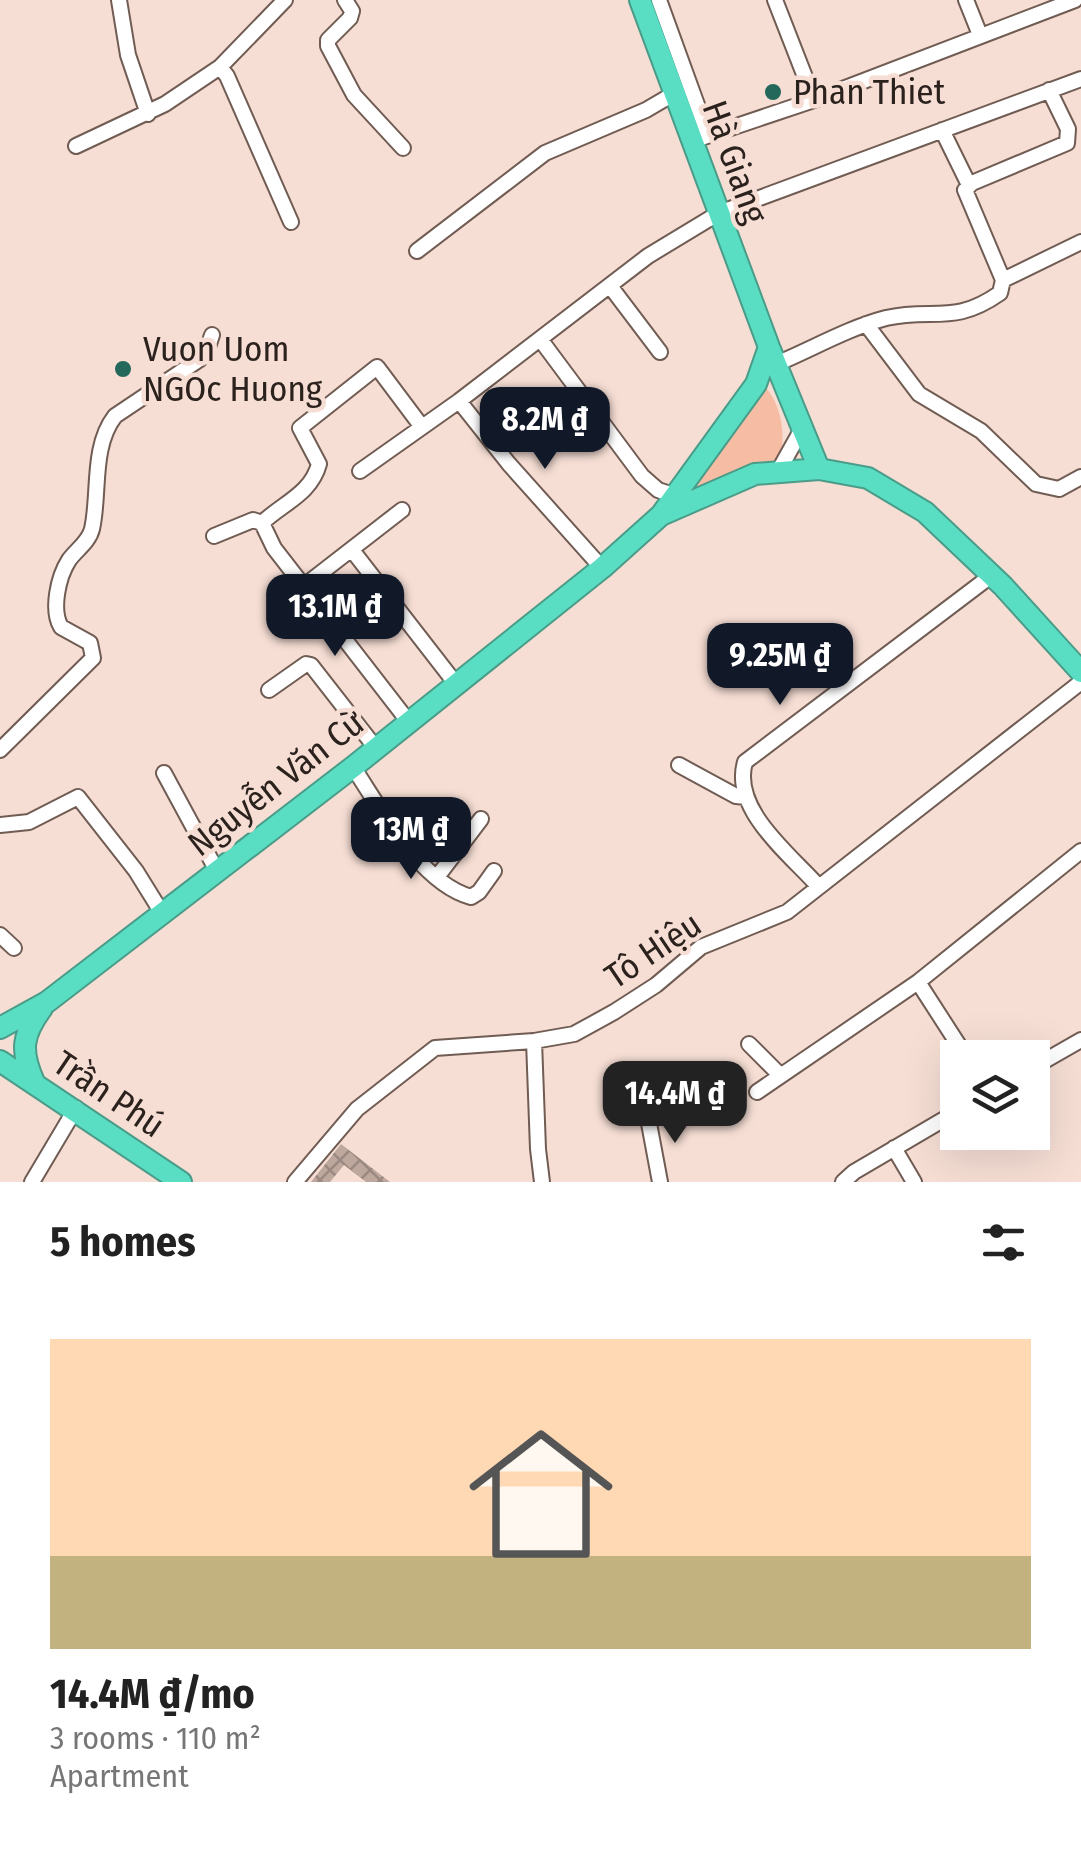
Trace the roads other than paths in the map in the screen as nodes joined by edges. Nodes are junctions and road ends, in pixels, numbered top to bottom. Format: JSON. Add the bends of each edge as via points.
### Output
{"nodes":[{"id":1,"x":118,"y":0,"type":"edge"},
{"id":2,"x":285,"y":0,"type":"edge"},
{"id":3,"x":346,"y":0,"type":"edge"},
{"id":4,"x":640,"y":0,"type":"edge"},
{"id":5,"x":659,"y":0,"type":"edge"},
{"id":6,"x":775,"y":0,"type":"edge"},
{"id":7,"x":966,"y":0,"type":"edge"},
{"id":8,"x":1075,"y":0,"type":"edge"},
{"id":9,"x":980,"y":34,"type":"junction"},
{"id":10,"x":220,"y":67,"type":"junction"},
{"id":11,"x":1081,"y":78,"type":"edge"},
{"id":12,"x":1050,"y":90,"type":"junction"},
{"id":13,"x":675,"y":93,"type":"junction"},
{"id":14,"x":814,"y":100,"type":"junction"},
{"id":15,"x":148,"y":114,"type":"junction"},
{"id":16,"x":942,"y":130,"type":"junction"},
{"id":17,"x":700,"y":138,"type":"junction"},
{"id":18,"x":76,"y":146,"type":"dead end"},
{"id":19,"x":403,"y":148,"type":"dead end"},
{"id":20,"x":969,"y":185,"type":"junction"},
{"id":21,"x":718,"y":213,"type":"junction"},
{"id":22,"x":291,"y":222,"type":"dead end"},
{"id":23,"x":1081,"y":242,"type":"edge"},
{"id":24,"x":417,"y":250,"type":"dead end"},
{"id":25,"x":1003,"y":280,"type":"junction"},
{"id":26,"x":610,"y":286,"type":"junction"},
{"id":27,"x":866,"y":324,"type":"junction"},
{"id":28,"x":212,"y":335,"type":"dead end"},
{"id":29,"x":540,"y":339,"type":"junction"},
{"id":30,"x":660,"y":352,"type":"dead end"},
{"id":31,"x":773,"y":356,"type":"junction"},
{"id":32,"x":459,"y":401,"type":"junction"},
{"id":33,"x":422,"y":426,"type":"junction"},
{"id":34,"x":802,"y":429,"type":"junction"},
{"id":35,"x":779,"y":470,"type":"junction"},
{"id":36,"x":819,"y":470,"type":"junction"},
{"id":37,"x":360,"y":472,"type":"dead end"},
{"id":38,"x":1081,"y":477,"type":"edge"},
{"id":39,"x":673,"y":495,"type":"junction"},
{"id":40,"x":402,"y":510,"type":"dead end"},
{"id":41,"x":661,"y":515,"type":"junction"},
{"id":42,"x":262,"y":523,"type":"junction"},
{"id":43,"x":214,"y":536,"type":"dead end"},
{"id":44,"x":352,"y":550,"type":"junction"},
{"id":45,"x":602,"y":568,"type":"junction"},
{"id":46,"x":992,"y":575,"type":"junction"},
{"id":47,"x":304,"y":586,"type":"junction"},
{"id":48,"x":1081,"y":672,"type":"edge"},
{"id":49,"x":1081,"y":682,"type":"edge"},
{"id":50,"x":456,"y":684,"type":"junction"},
{"id":51,"x":269,"y":690,"type":"dead end"},
{"id":52,"x":408,"y":721,"type":"junction"},
{"id":53,"x":375,"y":747,"type":"junction"},
{"id":54,"x":0,"y":750,"type":"edge"},
{"id":55,"x":679,"y":765,"type":"dead end"},
{"id":56,"x":353,"y":767,"type":"junction"},
{"id":57,"x":164,"y":773,"type":"dead end"},
{"id":58,"x":746,"y":797,"type":"junction"},
{"id":59,"x":481,"y":818,"type":"dead end"},
{"id":60,"x":0,"y":825,"type":"edge"},
{"id":61,"x":1081,"y":851,"type":"edge"},
{"id":62,"x":217,"y":871,"type":"junction"},
{"id":63,"x":494,"y":871,"type":"dead end"},
{"id":64,"x":437,"y":877,"type":"junction"},
{"id":65,"x":819,"y":887,"type":"junction"},
{"id":66,"x":162,"y":913,"type":"junction"},
{"id":67,"x":0,"y":935,"type":"edge"},
{"id":68,"x":14,"y":948,"type":"dead end"},
{"id":69,"x":918,"y":982,"type":"junction"},
{"id":70,"x":46,"y":1002,"type":"junction"},
{"id":71,"x":0,"y":1028,"type":"edge"},
{"id":72,"x":955,"y":1040,"type":"edge"},
{"id":73,"x":1081,"y":1040,"type":"edge"},
{"id":74,"x":534,"y":1041,"type":"junction"},
{"id":75,"x":749,"y":1044,"type":"dead end"},
{"id":76,"x":1050,"y":1058,"type":"edge"},
{"id":77,"x":0,"y":1061,"type":"edge"},
{"id":78,"x":780,"y":1076,"type":"junction"},
{"id":79,"x":34,"y":1082,"type":"junction"},
{"id":80,"x":757,"y":1092,"type":"dead end"},
{"id":81,"x":76,"y":1108,"type":"junction"},
{"id":82,"x":648,"y":1118,"type":"dead end"},
{"id":83,"x":940,"y":1121,"type":"edge"},
{"id":84,"x":894,"y":1148,"type":"junction"},
{"id":85,"x":32,"y":1182,"type":"edge"},
{"id":86,"x":182,"y":1182,"type":"edge"},
{"id":87,"x":295,"y":1182,"type":"edge"},
{"id":88,"x":542,"y":1182,"type":"edge"},
{"id":89,"x":660,"y":1182,"type":"edge"},
{"id":90,"x":843,"y":1182,"type":"edge"},
{"id":91,"x":914,"y":1182,"type":"edge"}],
"edges":[{"from":1,"to":15,"type":"street"},
{"from":2,"to":10,"type":"street"},
{"from":3,"to":19,"type":"street","via":[[350,18],[328,46],[354,96]]},
{"from":4,"to":13,"type":"highway","name":"Hà Giang"},
{"from":5,"to":17,"type":"street","name":"Hà Giang"},
{"from":6,"to":14,"type":"street"},
{"from":7,"to":9,"type":"street"},
{"from":8,"to":9,"type":"street"},
{"from":9,"to":14,"type":"street"},
{"from":10,"to":15,"type":"street"},
{"from":10,"to":22,"type":"street"},
{"from":11,"to":12,"type":"street"},
{"from":12,"to":16,"type":"street"},
{"from":12,"to":20,"type":"street","via":[[1068,129],[1067,143]]},
{"from":13,"to":17,"type":"highway","name":"Hà Giang"},
{"from":13,"to":24,"type":"street","via":[[545,154]]},
{"from":14,"to":17,"type":"street"},
{"from":15,"to":18,"type":"street"},
{"from":16,"to":20,"type":"street"},
{"from":16,"to":21,"type":"street"},
{"from":17,"to":21,"type":"highway","name":"Hà Giang"},
{"from":20,"to":25,"type":"street","via":[[966,193]]},
{"from":21,"to":26,"type":"street"},
{"from":21,"to":31,"type":"highway","name":"Hà Giang"},
{"from":23,"to":25,"type":"street"},
{"from":25,"to":27,"type":"street","via":[[1000,293],[969,311]]},
{"from":26,"to":29,"type":"street"},
{"from":26,"to":30,"type":"street"},
{"from":27,"to":31,"type":"street"},
{"from":27,"to":38,"type":"street","via":[[919,394],[981,431],[1036,484],[1059,489]]},
{"from":28,"to":54,"type":"street","via":[[200,359],[109,424],[91,533],[64,569],[56,606],[61,628],[90,643],[93,658]]},
{"from":29,"to":32,"type":"street"},
{"from":29,"to":39,"type":"street","via":[[642,476]]},
{"from":31,"to":34,"type":"highway","name":"Hà Giang"},
{"from":31,"to":39,"type":"highway"},
{"from":32,"to":33,"type":"street"},
{"from":32,"to":45,"type":"street"},
{"from":33,"to":37,"type":"street"},
{"from":33,"to":42,"type":"street","via":[[377,367],[302,426],[319,464],[313,482]]},
{"from":34,"to":35,"type":"street"},
{"from":34,"to":36,"type":"highway","name":"Hà Giang"},
{"from":35,"to":36,"type":"highway","name":"Nguyễn Văn Cừ"},
{"from":35,"to":41,"type":"highway","name":"Nguyễn Văn Cừ"},
{"from":36,"to":46,"type":"highway","name":"Nguyễn Văn Cừ","via":[[868,478],[925,512]]},
{"from":39,"to":41,"type":"highway"},
{"from":40,"to":44,"type":"street"},
{"from":41,"to":45,"type":"highway","name":"Nguyễn Văn Cừ"},
{"from":42,"to":43,"type":"street","via":[[253,520]]},
{"from":42,"to":47,"type":"street"},
{"from":44,"to":47,"type":"street"},
{"from":44,"to":50,"type":"street"},
{"from":45,"to":50,"type":"highway","name":"Nguyễn Văn Cừ"},
{"from":46,"to":48,"type":"highway","name":"Nguyễn Văn Cừ"},
{"from":46,"to":58,"type":"street","via":[[748,758]]},
{"from":47,"to":52,"type":"street"},
{"from":49,"to":65,"type":"street","name":"Tô Hiệu"},
{"from":50,"to":52,"type":"highway","name":"Nguyễn Văn Cừ"},
{"from":51,"to":53,"type":"street","via":[[311,666]]},
{"from":52,"to":53,"type":"highway","name":"Nguyễn Văn Cừ"},
{"from":53,"to":56,"type":"highway","name":"Nguyễn Văn Cừ"},
{"from":55,"to":58,"type":"street"},
{"from":56,"to":62,"type":"highway","name":"Nguyễn Văn Cừ"},
{"from":56,"to":64,"type":"street"},
{"from":57,"to":62,"type":"street"},
{"from":58,"to":65,"type":"street","via":[[754,816]]},
{"from":59,"to":64,"type":"street"},
{"from":60,"to":66,"type":"street","via":[[29,822],[78,798]]},
{"from":61,"to":69,"type":"street"},
{"from":62,"to":66,"type":"highway","name":"Nguyễn Văn Cừ"},
{"from":63,"to":64,"type":"street","via":[[471,897]]},
{"from":65,"to":74,"type":"street","name":"Tô Hiệu","via":[[787,912],[702,947],[656,986],[590,1026]]},
{"from":66,"to":70,"type":"highway","name":"Nguyễn Văn Cừ"},
{"from":67,"to":68,"type":"street"},
{"from":69,"to":72,"type":"street"},
{"from":69,"to":78,"type":"street"},
{"from":70,"to":71,"type":"highway","name":"Nguyễn Văn Cừ"},
{"from":70,"to":79,"type":"highway","name":"Nguyễn Văn Cừ","via":[[25,1043]]},
{"from":73,"to":76,"type":"street"},
{"from":74,"to":87,"type":"street","name":"Tô Hiệu","via":[[435,1048],[357,1109]]},
{"from":74,"to":88,"type":"street"},
{"from":75,"to":78,"type":"street"},
{"from":77,"to":79,"type":"highway","name":"Trần Phú"},
{"from":78,"to":80,"type":"street"},
{"from":79,"to":81,"type":"highway","name":"Trần Phú"},
{"from":81,"to":85,"type":"street"},
{"from":81,"to":86,"type":"highway","name":"Trần Phú"},
{"from":82,"to":89,"type":"street"},
{"from":83,"to":84,"type":"street"},
{"from":84,"to":90,"type":"street"},
{"from":84,"to":91,"type":"street"}]}
